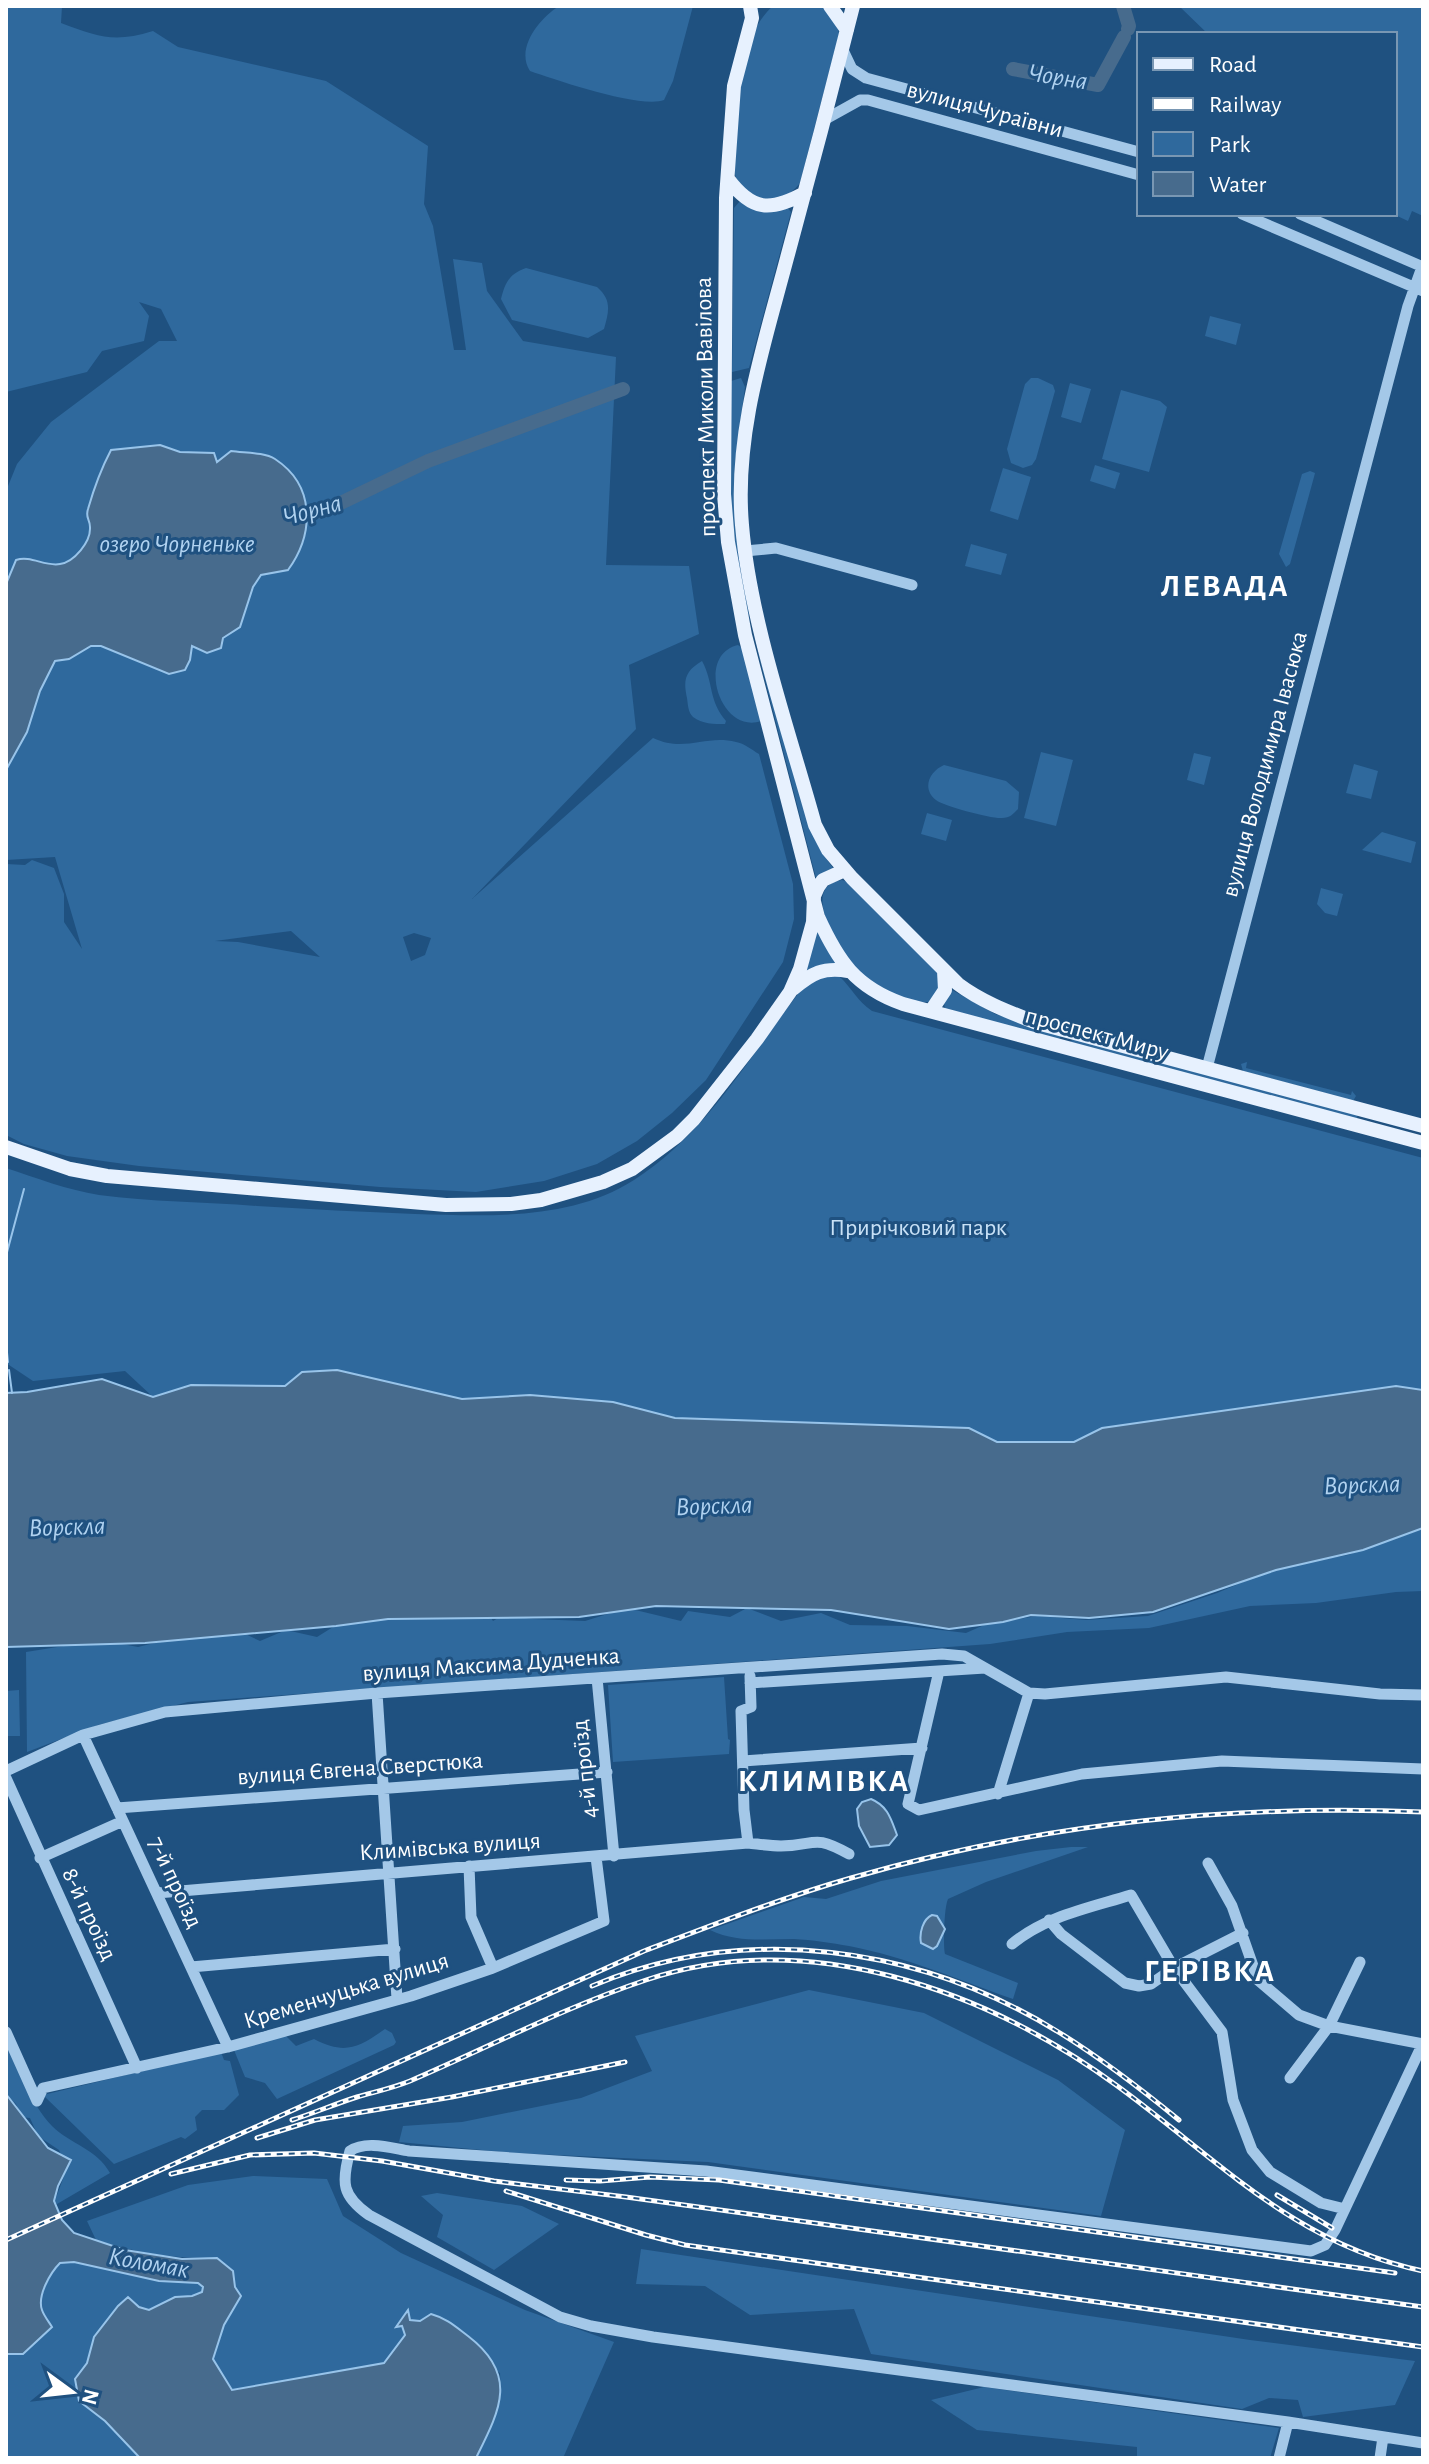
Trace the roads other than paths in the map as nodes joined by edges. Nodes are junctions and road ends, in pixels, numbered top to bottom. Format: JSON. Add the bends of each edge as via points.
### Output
{"nodes":[{"id":1,"x":830,"y":6,"type":"edge"},
{"id":2,"x":853,"y":6,"type":"edge"},
{"id":3,"x":754,"y":10,"type":"edge"},
{"id":4,"x":847,"y":30,"type":"junction"},
{"id":5,"x":842,"y":48,"type":"junction"},
{"id":6,"x":1003,"y":113,"type":"junction"},
{"id":7,"x":824,"y":120,"type":"junction"},
{"id":8,"x":998,"y":134,"type":"junction"},
{"id":9,"x":1137,"y":151,"type":"edge"},
{"id":10,"x":1137,"y":174,"type":"edge"},
{"id":11,"x":728,"y":179,"type":"junction"},
{"id":12,"x":805,"y":193,"type":"junction"},
{"id":13,"x":1247,"y":216,"type":"edge"},
{"id":14,"x":1305,"y":216,"type":"edge"},
{"id":15,"x":1422,"y":267,"type":"edge"},
{"id":16,"x":1418,"y":288,"type":"edge"},
{"id":17,"x":745,"y":551,"type":"junction"},
{"id":18,"x":912,"y":585,"type":"dead end"},
{"id":19,"x":761,"y":631,"type":"junction"},
{"id":20,"x":745,"y":635,"type":"junction"},
{"id":21,"x":845,"y":870,"type":"junction"},
{"id":22,"x":814,"y":896,"type":"junction"},
{"id":23,"x":848,"y":971,"type":"junction"},
{"id":24,"x":944,"y":971,"type":"junction"},
{"id":25,"x":790,"y":992,"type":"junction"},
{"id":26,"x":931,"y":1011,"type":"junction"},
{"id":27,"x":1068,"y":1031,"type":"junction"},
{"id":28,"x":1063,"y":1047,"type":"junction"},
{"id":29,"x":1207,"y":1068,"type":"junction"},
{"id":30,"x":1363,"y":1110,"type":"junction"},
{"id":31,"x":1359,"y":1126,"type":"junction"},
{"id":32,"x":1423,"y":1126,"type":"edge"},
{"id":33,"x":1423,"y":1143,"type":"edge"},
{"id":34,"x":6,"y":1147,"type":"edge"},
{"id":35,"x":987,"y":1667,"type":"junction"},
{"id":36,"x":749,"y":1668,"type":"junction"},
{"id":37,"x":939,"y":1671,"type":"junction"},
{"id":38,"x":597,"y":1678,"type":"junction"},
{"id":39,"x":750,"y":1683,"type":"junction"},
{"id":40,"x":377,"y":1693,"type":"junction"},
{"id":41,"x":1029,"y":1693,"type":"junction"},
{"id":42,"x":1423,"y":1695,"type":"edge"},
{"id":43,"x":83,"y":1735,"type":"junction"},
{"id":44,"x":922,"y":1748,"type":"junction"},
{"id":45,"x":743,"y":1761,"type":"junction"},
{"id":46,"x":1423,"y":1769,"type":"edge"},
{"id":47,"x":6,"y":1771,"type":"edge"},
{"id":48,"x":607,"y":1772,"type":"junction"},
{"id":49,"x":6,"y":1778,"type":"edge"},
{"id":50,"x":383,"y":1788,"type":"junction"},
{"id":51,"x":998,"y":1794,"type":"junction"},
{"id":52,"x":117,"y":1808,"type":"junction"},
{"id":53,"x":123,"y":1821,"type":"junction"},
{"id":54,"x":748,"y":1843,"type":"junction"},
{"id":55,"x":849,"y":1854,"type":"dead end"},
{"id":56,"x":614,"y":1856,"type":"junction"},
{"id":57,"x":596,"y":1857,"type":"junction"},
{"id":58,"x":40,"y":1858,"type":"junction"},
{"id":59,"x":1208,"y":1863,"type":"dead end"},
{"id":60,"x":469,"y":1866,"type":"junction"},
{"id":61,"x":389,"y":1872,"type":"junction"},
{"id":62,"x":157,"y":1893,"type":"junction"},
{"id":63,"x":1049,"y":1920,"type":"junction"},
{"id":64,"x":1243,"y":1933,"type":"junction"},
{"id":65,"x":1012,"y":1944,"type":"dead end"},
{"id":66,"x":395,"y":1949,"type":"junction"},
{"id":67,"x":1360,"y":1962,"type":"dead end"},
{"id":68,"x":191,"y":1967,"type":"junction"},
{"id":69,"x":493,"y":1968,"type":"junction"},
{"id":70,"x":1174,"y":1968,"type":"junction"},
{"id":71,"x":397,"y":1999,"type":"junction"},
{"id":72,"x":1329,"y":2026,"type":"junction"},
{"id":73,"x":6,"y":2032,"type":"edge"},
{"id":74,"x":1423,"y":2043,"type":"edge"},
{"id":75,"x":228,"y":2047,"type":"junction"},
{"id":76,"x":137,"y":2068,"type":"junction"},
{"id":77,"x":1290,"y":2078,"type":"dead end"},
{"id":78,"x":1345,"y":2209,"type":"junction"},
{"id":79,"x":1288,"y":2422,"type":"junction"},
{"id":80,"x":1383,"y":2437,"type":"junction"},
{"id":81,"x":1423,"y":2443,"type":"edge"},
{"id":82,"x":1279,"y":2458,"type":"edge"},
{"id":83,"x":1380,"y":2458,"type":"edge"}],
"edges":[{"from":1,"to":4,"type":"main road"},
{"from":2,"to":4,"type":"main road","name":"проспект Миколи Вавілова"},
{"from":3,"to":11,"type":"main road","name":"проспект Миколи Вавілова","via":[[734,86]]},
{"from":4,"to":5,"type":"main road","name":"проспект Миколи Вавілова"},
{"from":5,"to":6,"type":"street","name":"вулиця Чураївни","via":[[860,76]]},
{"from":5,"to":7,"type":"main road","name":"проспект Миколи Вавілова"},
{"from":6,"to":8,"type":"street"},
{"from":6,"to":9,"type":"street","name":"вулиця Чураївни"},
{"from":7,"to":8,"type":"street","name":"вулиця Чураївни","via":[[868,100]]},
{"from":7,"to":12,"type":"main road","name":"проспект Миколи Вавілова"},
{"from":8,"to":10,"type":"street","name":"вулиця Чураївни"},
{"from":11,"to":12,"type":"main road","via":[[741,196],[764,206],[787,203]]},
{"from":11,"to":20,"type":"main road","name":"проспект Миколи Вавілова","via":[[724,494]]},
{"from":12,"to":17,"type":"main road","name":"проспект Миколи Вавілова","via":[[748,415],[741,480]]},
{"from":13,"to":16,"type":"street"},
{"from":14,"to":15,"type":"street"},
{"from":15,"to":16,"type":"street"},
{"from":16,"to":29,"type":"street","name":"вулиця Володимира Івасюка"},
{"from":17,"to":18,"type":"street","via":[[776,548]]},
{"from":17,"to":19,"type":"main road","name":"проспект Миколи Вавілова"},
{"from":19,"to":20,"type":"main road"},
{"from":19,"to":21,"type":"main road","name":"проспект Миколи Вавілова","via":[[815,825]]},
{"from":20,"to":22,"type":"main road","name":"проспект Миколи Вавілова"},
{"from":21,"to":22,"type":"main road","via":[[823,880]]},
{"from":21,"to":24,"type":"main road","name":"проспект Миру"},
{"from":22,"to":23,"type":"main road","name":"проспект Миру","via":[[828,940]]},
{"from":22,"to":25,"type":"main road","via":[[813,922]]},
{"from":23,"to":25,"type":"main road","via":[[821,969]]},
{"from":23,"to":26,"type":"main road","name":"проспект Миру","via":[[882,996]]},
{"from":24,"to":26,"type":"main road","via":[[945,990]]},
{"from":24,"to":27,"type":"main road","name":"проспект Миру","via":[[982,1000]]},
{"from":25,"to":34,"type":"main road","via":[[694,1119],[667,1144],[603,1182],[541,1200],[446,1205],[107,1176]]},
{"from":26,"to":28,"type":"main road","name":"проспект Миру"},
{"from":27,"to":28,"type":"main road"},
{"from":27,"to":29,"type":"main road","name":"проспект Миру"},
{"from":28,"to":31,"type":"main road","name":"проспект Миру"},
{"from":29,"to":30,"type":"main road","name":"проспект Миру"},
{"from":30,"to":31,"type":"main road"},
{"from":30,"to":32,"type":"main road","name":"проспект Миру"},
{"from":31,"to":33,"type":"main road","name":"проспект Миру"},
{"from":35,"to":36,"type":"street","name":"вулиця Максима Дудченка","via":[[964,1656],[942,1654]]},
{"from":35,"to":37,"type":"street"},
{"from":35,"to":41,"type":"street","name":"вулиця Максима Дудченка"},
{"from":36,"to":38,"type":"street","name":"вулиця Максима Дудченка"},
{"from":36,"to":39,"type":"street"},
{"from":37,"to":39,"type":"street"},
{"from":37,"to":44,"type":"street"},
{"from":38,"to":40,"type":"street","name":"вулиця Максима Дудченка"},
{"from":38,"to":48,"type":"street","name":"4-й проїзд"},
{"from":39,"to":45,"type":"street","via":[[751,1707],[741,1711]]},
{"from":40,"to":43,"type":"street","name":"вулиця Максима Дудченка","via":[[165,1712]]},
{"from":40,"to":50,"type":"street"},
{"from":41,"to":42,"type":"street","via":[[1226,1677]]},
{"from":41,"to":51,"type":"street"},
{"from":43,"to":47,"type":"street","name":"вулиця Максима Дудченка"},
{"from":43,"to":52,"type":"street","name":"7-й проїзд"},
{"from":44,"to":45,"type":"street"},
{"from":44,"to":51,"type":"street","via":[[908,1804],[919,1810]]},
{"from":45,"to":54,"type":"street"},
{"from":46,"to":51,"type":"street","via":[[1222,1761],[1082,1774]]},
{"from":48,"to":50,"type":"street","name":"вулиця Євгена Сверстюка"},
{"from":48,"to":56,"type":"street","name":"4-й проїзд"},
{"from":49,"to":58,"type":"street","name":"8-й проїзд"},
{"from":50,"to":52,"type":"street","name":"вулиця Євгена Сверстюка"},
{"from":50,"to":61,"type":"street"},
{"from":52,"to":53,"type":"street","name":"7-й проїзд"},
{"from":53,"to":58,"type":"street"},
{"from":53,"to":62,"type":"street","name":"7-й проїзд"},
{"from":54,"to":55,"type":"street","via":[[782,1846],[815,1840]]},
{"from":54,"to":56,"type":"street","name":"Климівська вулиця"},
{"from":56,"to":57,"type":"street","name":"Климівська вулиця"},
{"from":57,"to":60,"type":"street","name":"Климівська вулиця"},
{"from":57,"to":69,"type":"street","name":"Кременчуцька вулиця","via":[[604,1921]]},
{"from":58,"to":76,"type":"street","name":"8-й проїзд"},
{"from":59,"to":64,"type":"street"},
{"from":60,"to":61,"type":"street","name":"Климівська вулиця"},
{"from":60,"to":69,"type":"street","via":[[471,1917]]},
{"from":61,"to":62,"type":"street","name":"Климівська вулиця"},
{"from":61,"to":66,"type":"street"},
{"from":62,"to":68,"type":"street","name":"7-й проїзд"},
{"from":63,"to":65,"type":"street"},
{"from":63,"to":70,"type":"street","via":[[1125,1983],[1151,1984]]},
{"from":63,"to":70,"type":"street","via":[[1131,1895]]},
{"from":64,"to":70,"type":"street"},
{"from":64,"to":72,"type":"street","via":[[1258,1980],[1299,2015]]},
{"from":66,"to":68,"type":"street"},
{"from":66,"to":71,"type":"street"},
{"from":67,"to":72,"type":"street"},
{"from":68,"to":75,"type":"street","name":"7-й проїзд"},
{"from":69,"to":71,"type":"street","name":"Кременчуцька вулиця"},
{"from":70,"to":78,"type":"street","via":[[1222,2032],[1233,2100],[1252,2150],[1270,2172],[1321,2203]]},
{"from":71,"to":75,"type":"street","name":"Кременчуцька вулиця"},
{"from":72,"to":74,"type":"street"},
{"from":72,"to":77,"type":"street"},
{"from":73,"to":76,"type":"street","name":"Кременчуцька вулиця","via":[[37,2101],[43,2088]]},
{"from":74,"to":78,"type":"street"},
{"from":75,"to":76,"type":"street","name":"Кременчуцька вулиця"},
{"from":78,"to":79,"type":"street","via":[[1325,2245],[1311,2251],[706,2171],[371,2145],[355,2147],[348,2157],[345,2187],[351,2202],[369,2215],[560,2317],[591,2326]]},
{"from":79,"to":80,"type":"street"},
{"from":79,"to":82,"type":"street"},
{"from":80,"to":81,"type":"street"},
{"from":80,"to":83,"type":"street"}]}
